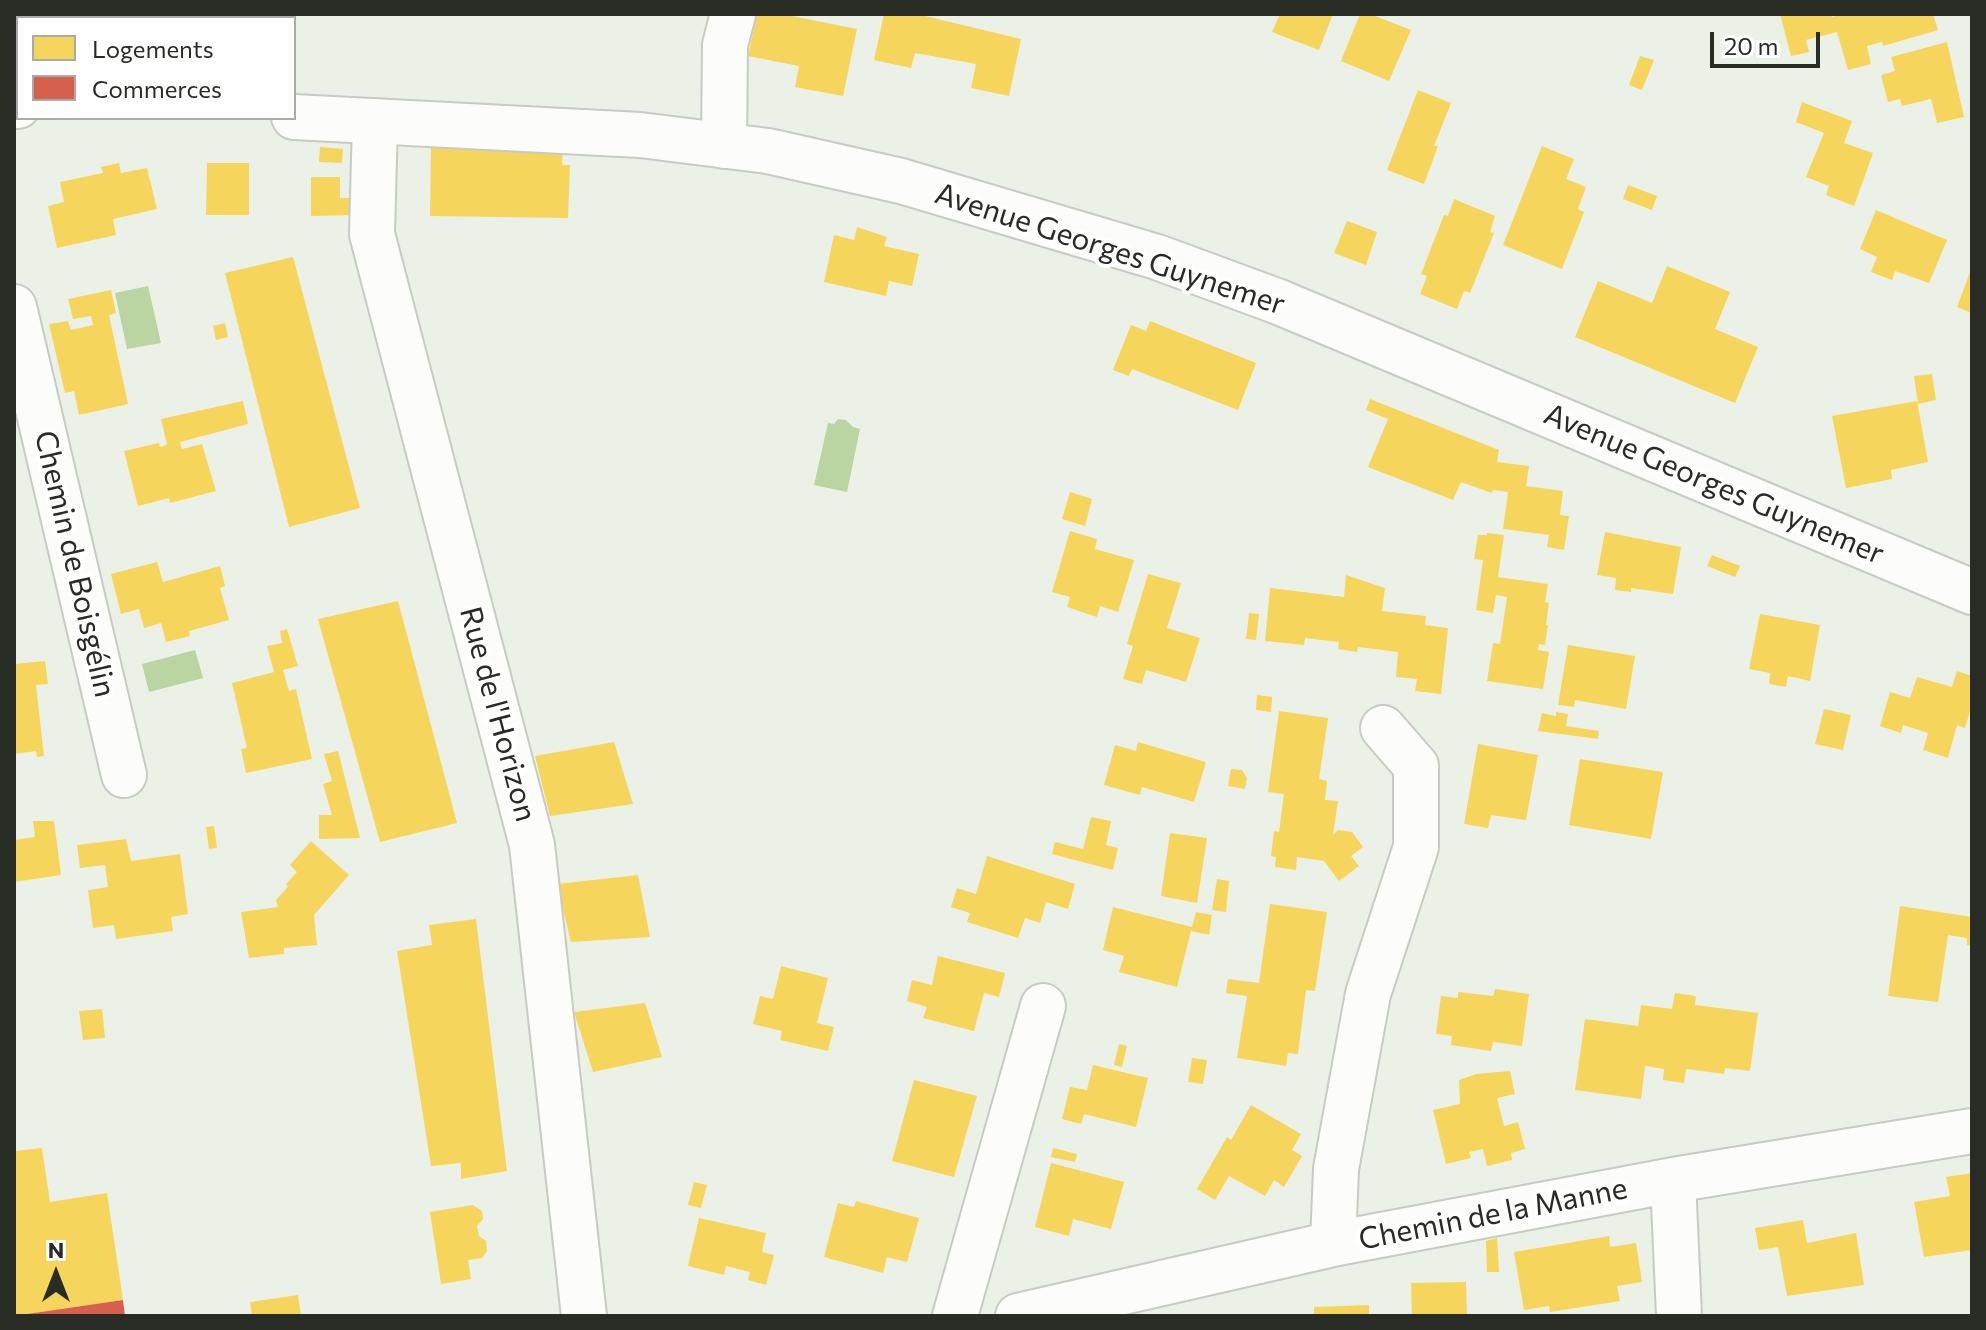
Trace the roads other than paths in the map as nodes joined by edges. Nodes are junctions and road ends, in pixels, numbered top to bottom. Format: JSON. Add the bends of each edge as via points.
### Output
{"nodes":[{"id":1,"x":733,"y":14,"type":"edge"},
{"id":2,"x":296,"y":117,"type":"edge"},
{"id":3,"x":375,"y":121,"type":"junction"},
{"id":4,"x":724,"y":146,"type":"junction"},
{"id":5,"x":14,"y":307,"type":"edge"},
{"id":6,"x":1972,"y":592,"type":"edge"},
{"id":7,"x":1383,"y":728,"type":"dead end"},
{"id":8,"x":124,"y":775,"type":"dead end"},
{"id":9,"x":1043,"y":1006,"type":"dead end"},
{"id":10,"x":1972,"y":1131,"type":"edge"},
{"id":11,"x":1673,"y":1180,"type":"junction"},
{"id":12,"x":1333,"y":1244,"type":"junction"},
{"id":13,"x":1171,"y":1299,"type":"edge"},
{"id":14,"x":584,"y":1316,"type":"edge"},
{"id":15,"x":955,"y":1316,"type":"edge"},
{"id":16,"x":1018,"y":1316,"type":"edge"},
{"id":17,"x":1679,"y":1316,"type":"edge"}],
"edges":[{"from":1,"to":4,"type":"street","via":[[725,45]]},
{"from":2,"to":3,"type":"street","name":"Avenue Georges Guynemer"},
{"from":3,"to":4,"type":"street","name":"Avenue Georges Guynemer","via":[[640,135]]},
{"from":3,"to":14,"type":"street","name":"Rue de l'Horizon","via":[[372,234],[532,845]]},
{"from":4,"to":6,"type":"street","name":"Avenue Georges Guynemer","via":[[901,181],[1157,257],[1279,302]]},
{"from":5,"to":8,"type":"street","name":"Chemin de Boisgélin"},
{"from":7,"to":12,"type":"street","via":[[1416,766],[1416,847],[1368,994],[1336,1169]]},
{"from":9,"to":15,"type":"street"},
{"from":10,"to":11,"type":"street","name":"Chemin de la Manne"},
{"from":11,"to":12,"type":"street","name":"Chemin de la Manne"},
{"from":11,"to":17,"type":"street"},
{"from":12,"to":13,"type":"street","name":"Chemin de la Manne"},
{"from":13,"to":16,"type":"street","name":"Chemin de la Manne"}]}
